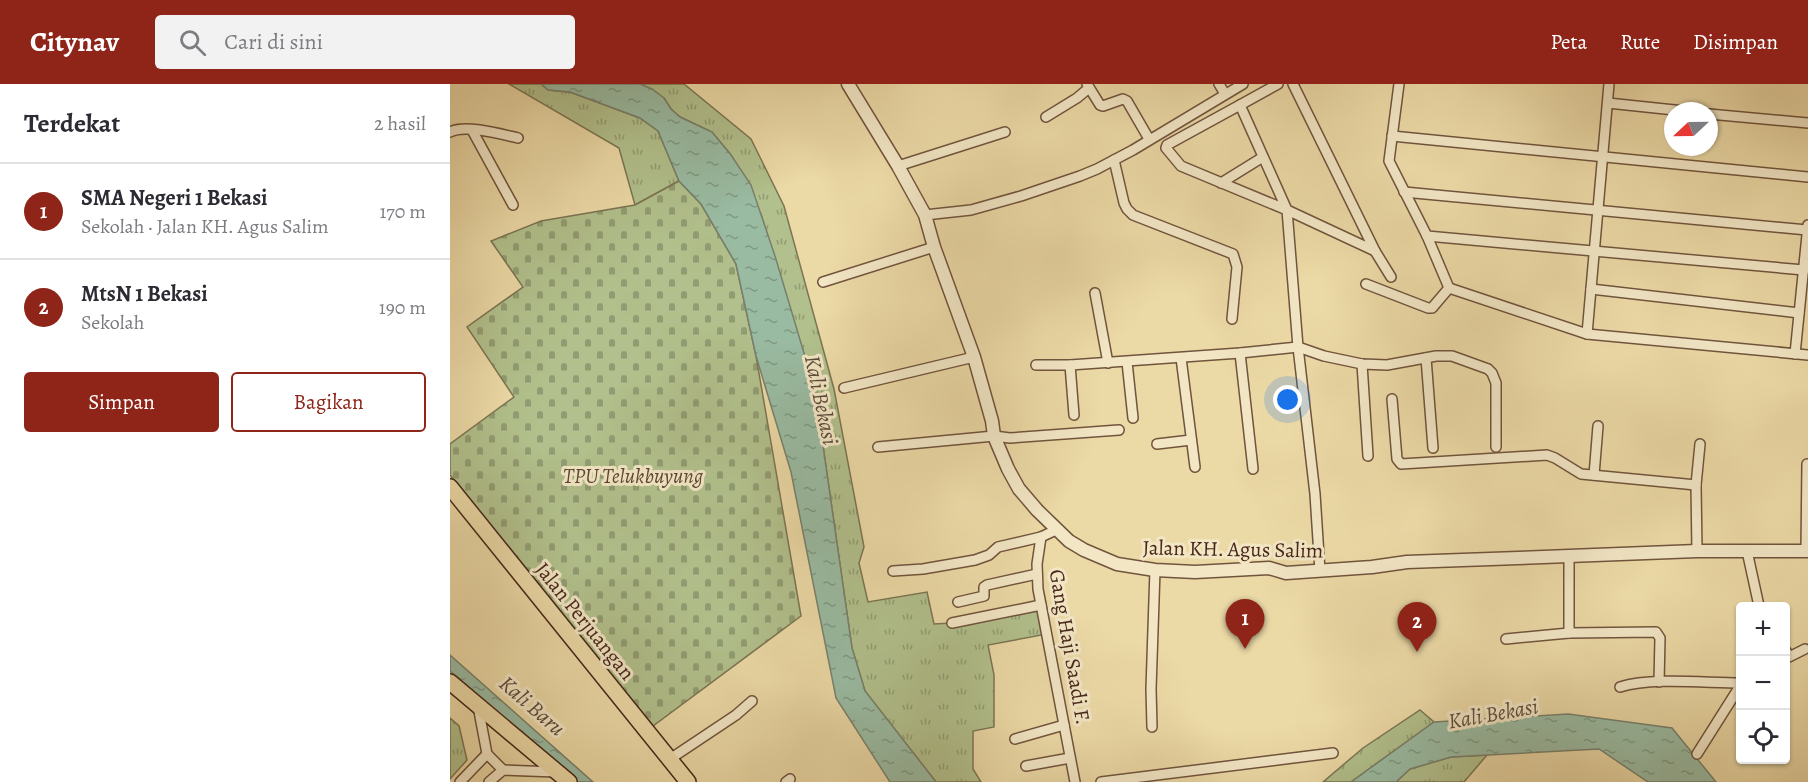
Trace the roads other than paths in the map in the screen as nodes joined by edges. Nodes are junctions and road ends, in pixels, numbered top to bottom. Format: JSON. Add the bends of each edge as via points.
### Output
{"nodes":[{"id":1,"x":848,"y":84,"type":"edge"},
{"id":2,"x":1219,"y":84,"type":"edge"},
{"id":3,"x":1243,"y":84,"type":"edge"},
{"id":4,"x":1278,"y":84,"type":"edge"},
{"id":5,"x":1293,"y":84,"type":"edge"},
{"id":6,"x":1399,"y":84,"type":"edge"},
{"id":7,"x":1609,"y":84,"type":"edge"},
{"id":8,"x":1088,"y":86,"type":"edge"},
{"id":9,"x":1225,"y":94,"type":"junction"},
{"id":10,"x":1608,"y":103,"type":"junction"},
{"id":11,"x":1240,"y":105,"type":"junction"},
{"id":12,"x":1664,"y":109,"type":"edge"},
{"id":13,"x":1718,"y":115,"type":"edge"},
{"id":14,"x":1046,"y":117,"type":"dead end"},
{"id":15,"x":1808,"y":123,"type":"edge"},
{"id":16,"x":472,"y":130,"type":"junction"},
{"id":17,"x":450,"y":132,"type":"edge"},
{"id":18,"x":1005,"y":132,"type":"dead end"},
{"id":19,"x":1392,"y":136,"type":"junction"},
{"id":20,"x":518,"y":138,"type":"dead end"},
{"id":21,"x":1149,"y":139,"type":"junction"},
{"id":22,"x":1263,"y":156,"type":"junction"},
{"id":23,"x":1603,"y":156,"type":"junction"},
{"id":24,"x":1114,"y":160,"type":"junction"},
{"id":25,"x":898,"y":166,"type":"junction"},
{"id":26,"x":1808,"y":177,"type":"edge"},
{"id":27,"x":1221,"y":183,"type":"junction"},
{"id":28,"x":1404,"y":192,"type":"junction"},
{"id":29,"x":513,"y":205,"type":"dead end"},
{"id":30,"x":1287,"y":210,"type":"junction"},
{"id":31,"x":1598,"y":210,"type":"junction"},
{"id":32,"x":925,"y":215,"type":"junction"},
{"id":33,"x":1808,"y":225,"type":"edge"},
{"id":34,"x":1807,"y":230,"type":"edge"},
{"id":35,"x":1427,"y":236,"type":"junction"},
{"id":36,"x":934,"y":247,"type":"junction"},
{"id":37,"x":1375,"y":251,"type":"junction"},
{"id":38,"x":1594,"y":251,"type":"junction"},
{"id":39,"x":1804,"y":270,"type":"junction"},
{"id":40,"x":1391,"y":277,"type":"dead end"},
{"id":41,"x":823,"y":282,"type":"dead end"},
{"id":42,"x":1366,"y":284,"type":"dead end"},
{"id":43,"x":1449,"y":288,"type":"junction"},
{"id":44,"x":1591,"y":289,"type":"junction"},
{"id":45,"x":1095,"y":293,"type":"dead end"},
{"id":46,"x":1799,"y":313,"type":"junction"},
{"id":47,"x":1232,"y":319,"type":"dead end"},
{"id":48,"x":1587,"y":334,"type":"junction"},
{"id":49,"x":1298,"y":346,"type":"junction"},
{"id":50,"x":1240,"y":353,"type":"junction"},
{"id":51,"x":1795,"y":354,"type":"junction"},
{"id":52,"x":1808,"y":355,"type":"edge"},
{"id":53,"x":974,"y":357,"type":"junction"},
{"id":54,"x":1181,"y":358,"type":"junction"},
{"id":55,"x":1426,"y":358,"type":"junction"},
{"id":56,"x":1127,"y":362,"type":"junction"},
{"id":57,"x":1108,"y":363,"type":"junction"},
{"id":58,"x":1362,"y":364,"type":"junction"},
{"id":59,"x":1036,"y":365,"type":"dead end"},
{"id":60,"x":1070,"y":365,"type":"junction"},
{"id":61,"x":844,"y":388,"type":"dead end"},
{"id":62,"x":1392,"y":399,"type":"dead end"},
{"id":63,"x":1074,"y":415,"type":"dead end"},
{"id":64,"x":1133,"y":418,"type":"dead end"},
{"id":65,"x":1598,"y":426,"type":"dead end"},
{"id":66,"x":1119,"y":430,"type":"dead end"},
{"id":67,"x":994,"y":436,"type":"junction"},
{"id":68,"x":1191,"y":440,"type":"junction"},
{"id":69,"x":1157,"y":444,"type":"dead end"},
{"id":70,"x":1700,"y":444,"type":"dead end"},
{"id":71,"x":878,"y":447,"type":"dead end"},
{"id":72,"x":1496,"y":447,"type":"dead end"},
{"id":73,"x":1433,"y":448,"type":"dead end"},
{"id":74,"x":1368,"y":456,"type":"dead end"},
{"id":75,"x":1807,"y":464,"type":"edge"},
{"id":76,"x":1195,"y":467,"type":"dead end"},
{"id":77,"x":1253,"y":469,"type":"dead end"},
{"id":78,"x":1594,"y":475,"type":"junction"},
{"id":79,"x":1696,"y":486,"type":"junction"},
{"id":80,"x":450,"y":488,"type":"edge"},
{"id":81,"x":1058,"y":529,"type":"junction"},
{"id":82,"x":1041,"y":537,"type":"junction"},
{"id":83,"x":1697,"y":550,"type":"junction"},
{"id":84,"x":1747,"y":550,"type":"junction"},
{"id":85,"x":1807,"y":550,"type":"edge"},
{"id":86,"x":1569,"y":557,"type":"junction"},
{"id":87,"x":1155,"y":570,"type":"junction"},
{"id":88,"x":1320,"y":571,"type":"junction"},
{"id":89,"x":893,"y":572,"type":"dead end"},
{"id":90,"x":1037,"y":574,"type":"junction"},
{"id":91,"x":958,"y":602,"type":"dead end"},
{"id":92,"x":1758,"y":602,"type":"edge"},
{"id":93,"x":1041,"y":605,"type":"junction"},
{"id":94,"x":952,"y":623,"type":"dead end"},
{"id":95,"x":1569,"y":633,"type":"junction"},
{"id":96,"x":1506,"y":639,"type":"dead end"},
{"id":97,"x":1807,"y":651,"type":"edge"},
{"id":98,"x":1788,"y":656,"type":"edge"},
{"id":99,"x":450,"y":682,"type":"edge"},
{"id":100,"x":1659,"y":682,"type":"junction"},
{"id":101,"x":1736,"y":685,"type":"edge"},
{"id":102,"x":1620,"y":687,"type":"dead end"},
{"id":103,"x":1736,"y":691,"type":"edge"},
{"id":104,"x":752,"y":701,"type":"dead end"},
{"id":105,"x":478,"y":705,"type":"junction"},
{"id":106,"x":1064,"y":725,"type":"junction"},
{"id":107,"x":1152,"y":727,"type":"dead end"},
{"id":108,"x":1015,"y":739,"type":"dead end"},
{"id":109,"x":1333,"y":753,"type":"dead end"},
{"id":110,"x":487,"y":754,"type":"junction"},
{"id":111,"x":1697,"y":754,"type":"dead end"},
{"id":112,"x":1070,"y":758,"type":"junction"},
{"id":113,"x":670,"y":759,"type":"junction"},
{"id":114,"x":1026,"y":766,"type":"dead end"},
{"id":115,"x":503,"y":770,"type":"junction"},
{"id":116,"x":564,"y":777,"type":"edge"},
{"id":117,"x":460,"y":782,"type":"edge"},
{"id":118,"x":489,"y":782,"type":"edge"},
{"id":119,"x":688,"y":782,"type":"edge"},
{"id":120,"x":1075,"y":782,"type":"edge"},
{"id":121,"x":1105,"y":782,"type":"edge"}],
"edges":[{"from":1,"to":25,"type":"street","name":"Jalan KH. Agus Salim"},
{"from":2,"to":9,"type":"street"},
{"from":3,"to":9,"type":"street"},
{"from":4,"to":11,"type":"street"},
{"from":5,"to":37,"type":"street"},
{"from":6,"to":19,"type":"street"},
{"from":7,"to":10,"type":"street"},
{"from":8,"to":14,"type":"street","via":[[1077,98]]},
{"from":8,"to":21,"type":"street","via":[[1100,105],[1128,101]]},
{"from":9,"to":21,"type":"street"},
{"from":10,"to":12,"type":"street"},
{"from":10,"to":23,"type":"street"},
{"from":11,"to":22,"type":"street"},
{"from":11,"to":27,"type":"street","via":[[1166,146],[1181,166]]},
{"from":13,"to":15,"type":"street"},
{"from":16,"to":17,"type":"street"},
{"from":16,"to":20,"type":"street"},
{"from":16,"to":29,"type":"street"},
{"from":18,"to":25,"type":"street"},
{"from":19,"to":23,"type":"street"},
{"from":19,"to":28,"type":"street","via":[[1389,161]]},
{"from":21,"to":24,"type":"street"},
{"from":22,"to":27,"type":"street"},
{"from":22,"to":30,"type":"street"},
{"from":23,"to":26,"type":"street"},
{"from":23,"to":31,"type":"street"},
{"from":24,"to":32,"type":"street","via":[[1080,176],[1010,199],[971,210]]},
{"from":24,"to":47,"type":"street","via":[[1127,209],[1133,215],[1233,254],[1237,267]]},
{"from":25,"to":32,"type":"street","name":"Jalan KH. Agus Salim"},
{"from":27,"to":30,"type":"street"},
{"from":28,"to":31,"type":"street"},
{"from":28,"to":35,"type":"street"},
{"from":30,"to":37,"type":"street"},
{"from":30,"to":49,"type":"street"},
{"from":31,"to":34,"type":"street"},
{"from":31,"to":38,"type":"street"},
{"from":32,"to":36,"type":"street","name":"Jalan KH. Agus Salim"},
{"from":33,"to":34,"type":"street"},
{"from":34,"to":39,"type":"street"},
{"from":35,"to":38,"type":"street"},
{"from":35,"to":43,"type":"street"},
{"from":36,"to":41,"type":"street"},
{"from":36,"to":53,"type":"street","name":"Jalan KH. Agus Salim"},
{"from":37,"to":40,"type":"street"},
{"from":38,"to":39,"type":"street"},
{"from":38,"to":44,"type":"street"},
{"from":39,"to":46,"type":"street"},
{"from":42,"to":43,"type":"street","via":[[1430,309]]},
{"from":43,"to":48,"type":"street"},
{"from":44,"to":46,"type":"street"},
{"from":44,"to":48,"type":"street"},
{"from":45,"to":57,"type":"street"},
{"from":46,"to":51,"type":"street"},
{"from":48,"to":51,"type":"street"},
{"from":49,"to":50,"type":"street"},
{"from":49,"to":58,"type":"street"},
{"from":49,"to":88,"type":"street"},
{"from":50,"to":54,"type":"street"},
{"from":50,"to":77,"type":"street"},
{"from":51,"to":52,"type":"street"},
{"from":53,"to":61,"type":"street"},
{"from":53,"to":67,"type":"street","name":"Jalan KH. Agus Salim"},
{"from":54,"to":56,"type":"street"},
{"from":54,"to":68,"type":"street"},
{"from":55,"to":58,"type":"street","via":[[1387,365]]},
{"from":55,"to":72,"type":"street","via":[[1452,356],[1492,373],[1496,383]]},
{"from":55,"to":73,"type":"street"},
{"from":56,"to":57,"type":"street"},
{"from":56,"to":64,"type":"street"},
{"from":57,"to":60,"type":"street"},
{"from":58,"to":74,"type":"street"},
{"from":59,"to":60,"type":"street"},
{"from":60,"to":63,"type":"street"},
{"from":62,"to":78,"type":"street","via":[[1399,463],[1547,455],[1575,472]]},
{"from":65,"to":78,"type":"street"},
{"from":66,"to":67,"type":"street"},
{"from":67,"to":71,"type":"street"},
{"from":67,"to":81,"type":"street","name":"Jalan KH. Agus Salim","via":[[1019,489]]},
{"from":68,"to":69,"type":"street"},
{"from":68,"to":76,"type":"street"},
{"from":70,"to":79,"type":"street"},
{"from":75,"to":85,"type":"street"},
{"from":78,"to":79,"type":"street"},
{"from":79,"to":83,"type":"street"},
{"from":80,"to":113,"type":"main road","name":"Jalan Perjuangan"},
{"from":81,"to":82,"type":"street"},
{"from":81,"to":87,"type":"street","name":"Jalan KH. Agus Salim","via":[[1069,541],[1107,560]]},
{"from":82,"to":89,"type":"street","via":[[998,547],[975,560]]},
{"from":82,"to":90,"type":"street","name":"Gang Haji Saadi F."},
{"from":83,"to":84,"type":"street","name":"Jalan KH. Agus Salim"},
{"from":83,"to":86,"type":"street","name":"Jalan KH. Agus Salim"},
{"from":84,"to":85,"type":"street","name":"Jalan KH. Agus Salim"},
{"from":84,"to":92,"type":"street"},
{"from":86,"to":88,"type":"street","name":"Jalan KH. Agus Salim","via":[[1407,562]]},
{"from":86,"to":95,"type":"street"},
{"from":87,"to":88,"type":"street","name":"Jalan KH. Agus Salim"},
{"from":87,"to":107,"type":"street"},
{"from":90,"to":91,"type":"street","via":[[987,585],[984,596]]},
{"from":90,"to":93,"type":"street","name":"Gang Haji Saadi F."},
{"from":93,"to":94,"type":"street"},
{"from":93,"to":106,"type":"street","name":"Gang Haji Saadi F."},
{"from":95,"to":96,"type":"street"},
{"from":95,"to":100,"type":"street","via":[[1656,632],[1660,638]]},
{"from":97,"to":98,"type":"street"},
{"from":99,"to":105,"type":"main road"},
{"from":100,"to":101,"type":"street"},
{"from":100,"to":102,"type":"street"},
{"from":103,"to":111,"type":"street"},
{"from":104,"to":113,"type":"street"},
{"from":105,"to":110,"type":"street"},
{"from":105,"to":116,"type":"main road"},
{"from":106,"to":108,"type":"street"},
{"from":106,"to":112,"type":"street","name":"Gang Haji Saadi F."},
{"from":109,"to":121,"type":"street"},
{"from":110,"to":115,"type":"street"},
{"from":110,"to":117,"type":"street"},
{"from":112,"to":114,"type":"street"},
{"from":112,"to":120,"type":"street","name":"Gang Haji Saadi F."},
{"from":113,"to":119,"type":"main road","name":"Jalan Perjuangan"},
{"from":115,"to":116,"type":"street"},
{"from":115,"to":118,"type":"street"}]}
